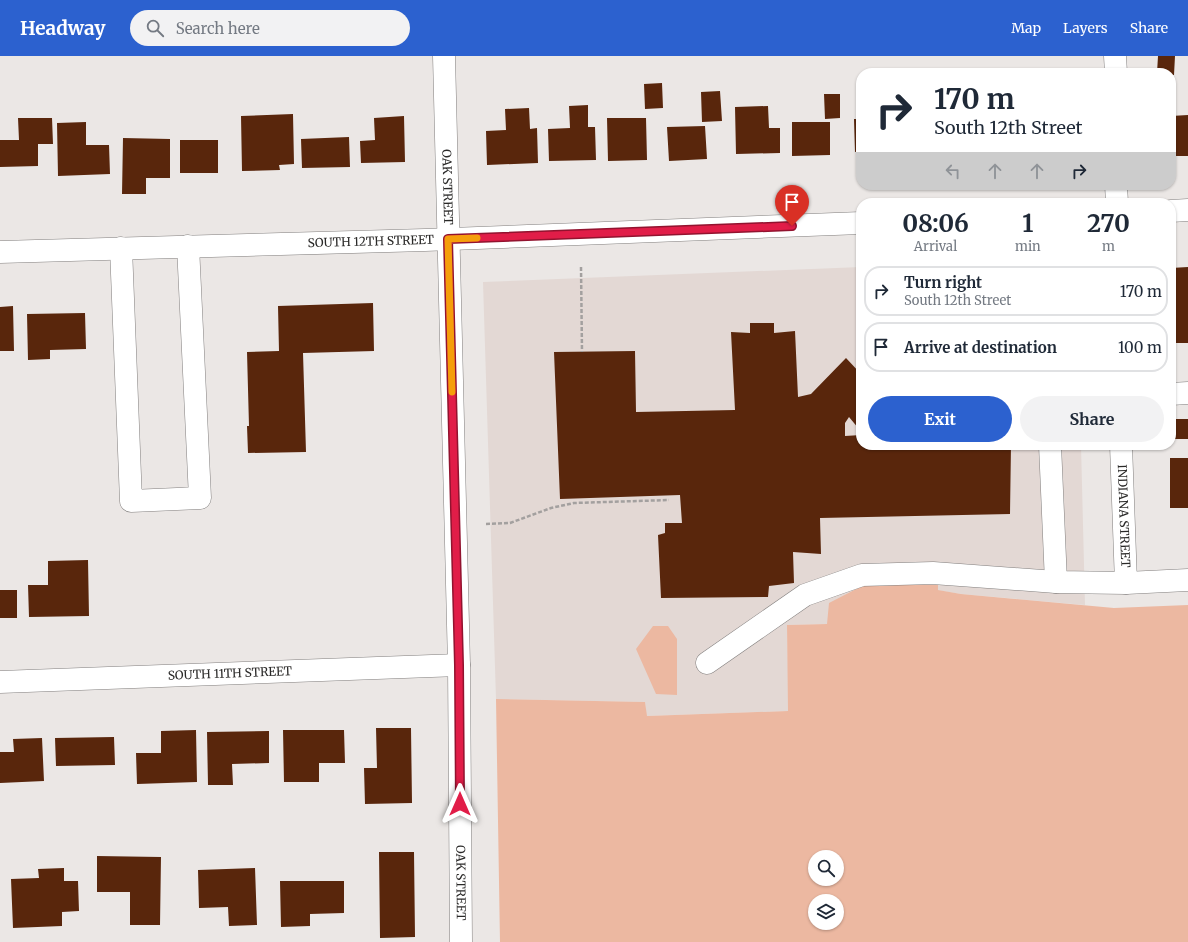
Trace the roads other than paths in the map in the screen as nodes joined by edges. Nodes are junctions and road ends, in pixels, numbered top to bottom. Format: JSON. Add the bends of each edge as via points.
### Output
{"nodes":[{"id":1,"x":444,"y":56,"type":"edge"},
{"id":2,"x":1115,"y":56,"type":"edge"},
{"id":3,"x":1116,"y":68,"type":"edge"},
{"id":4,"x":1188,"y":210,"type":"edge"},
{"id":5,"x":1176,"y":211,"type":"edge"},
{"id":6,"x":856,"y":223,"type":"edge"},
{"id":7,"x":448,"y":239,"type":"junction"},
{"id":8,"x":188,"y":246,"type":"junction"},
{"id":9,"x":122,"y":248,"type":"junction"},
{"id":10,"x":0,"y":252,"type":"edge"},
{"id":11,"x":1188,"y":393,"type":"edge"},
{"id":12,"x":1176,"y":394,"type":"edge"},
{"id":13,"x":1050,"y":450,"type":"edge"},
{"id":14,"x":1121,"y":450,"type":"edge"},
{"id":15,"x":1188,"y":580,"type":"edge"},
{"id":16,"x":1056,"y":582,"type":"junction"},
{"id":17,"x":1128,"y":583,"type":"junction"},
{"id":18,"x":707,"y":663,"type":"dead end"},
{"id":19,"x":459,"y":665,"type":"junction"},
{"id":20,"x":0,"y":682,"type":"edge"},
{"id":21,"x":461,"y":942,"type":"edge"}],
"edges":[{"from":1,"to":7,"type":"street","name":"OAK STREET"},
{"from":2,"to":3,"type":"street"},
{"from":4,"to":5,"type":"street"},
{"from":6,"to":7,"type":"street","name":"SOUTH 12TH STREET"},
{"from":7,"to":8,"type":"street","name":"SOUTH 12TH STREET"},
{"from":7,"to":19,"type":"street","name":"OAK STREET"},
{"from":8,"to":9,"type":"street","name":"SOUTH 12TH STREET"},
{"from":8,"to":9,"type":"street","via":[[200,498],[131,501]]},
{"from":9,"to":10,"type":"street","name":"SOUTH 12TH STREET"},
{"from":11,"to":12,"type":"street"},
{"from":13,"to":16,"type":"street"},
{"from":14,"to":17,"type":"street","name":"INDIANA STREET"},
{"from":15,"to":17,"type":"street"},
{"from":16,"to":17,"type":"street"},
{"from":16,"to":18,"type":"street","via":[[933,573],[862,575],[805,595]]},
{"from":19,"to":20,"type":"street","name":"SOUTH 11TH STREET"},
{"from":19,"to":21,"type":"street","name":"OAK STREET"}]}
